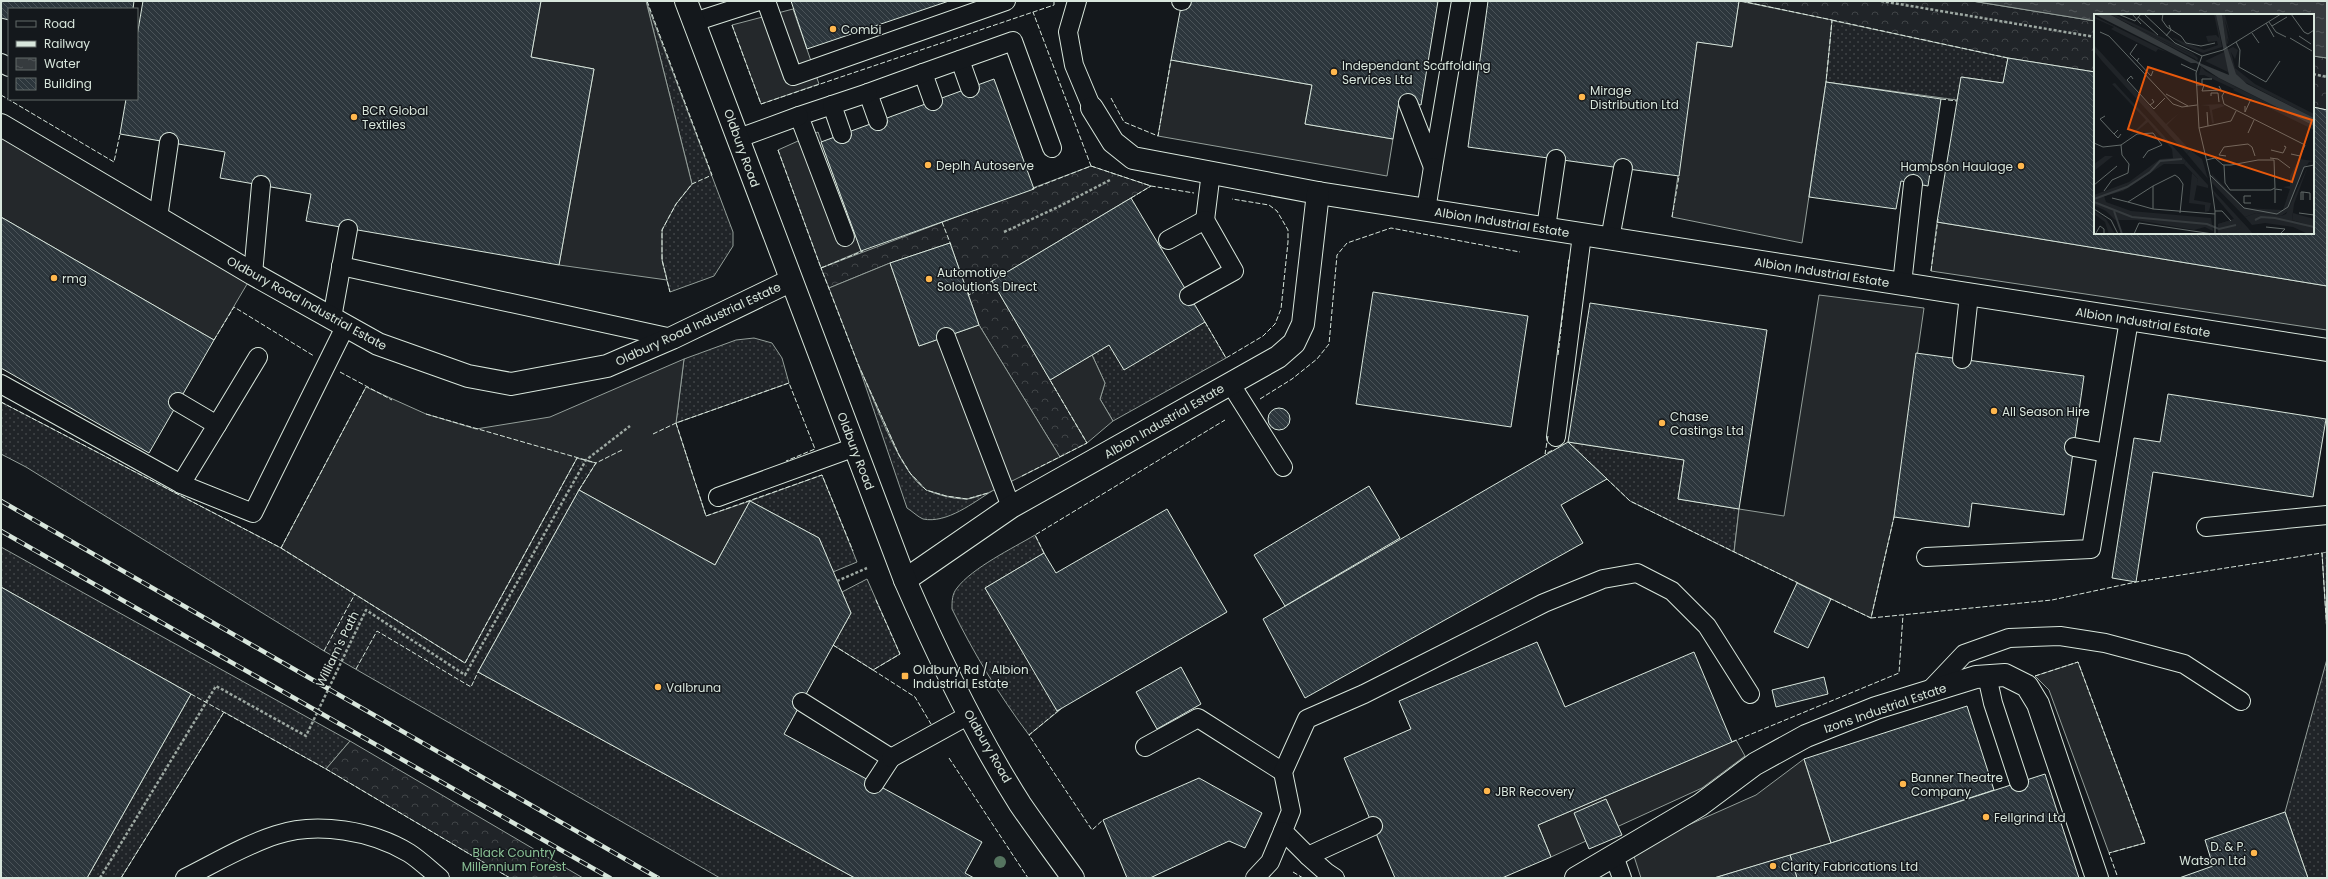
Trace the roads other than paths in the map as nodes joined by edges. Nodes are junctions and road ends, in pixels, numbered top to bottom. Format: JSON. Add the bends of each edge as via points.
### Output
{"nodes":[{"id":1,"x":686,"y":1,"type":"edge"},
{"id":2,"x":759,"y":1,"type":"edge"},
{"id":3,"x":766,"y":1,"type":"edge"},
{"id":4,"x":1006,"y":1,"type":"edge"},
{"id":5,"x":1077,"y":1,"type":"edge"},
{"id":6,"x":1461,"y":1,"type":"edge"},
{"id":7,"x":694,"y":22,"type":"junction"},
{"id":8,"x":960,"y":60,"type":"junction"},
{"id":9,"x":923,"y":72,"type":"junction"},
{"id":10,"x":970,"y":88,"type":"dead end"},
{"id":11,"x":868,"y":93,"type":"junction"},
{"id":12,"x":933,"y":101,"type":"dead end"},
{"id":13,"x":1408,"y":103,"type":"dead end"},
{"id":14,"x":832,"y":105,"type":"junction"},
{"id":15,"x":1092,"y":108,"type":"joint"},
{"id":16,"x":799,"y":116,"type":"junction"},
{"id":17,"x":878,"y":121,"type":"dead end"},
{"id":18,"x":1,"y":125,"type":"edge"},
{"id":19,"x":842,"y":134,"type":"dead end"},
{"id":20,"x":739,"y":138,"type":"junction"},
{"id":21,"x":169,"y":142,"type":"dead end"},
{"id":22,"x":1052,"y":148,"type":"dead end"},
{"id":23,"x":1556,"y":159,"type":"dead end"},
{"id":24,"x":1433,"y":167,"type":"junction"},
{"id":25,"x":1623,"y":168,"type":"dead end"},
{"id":26,"x":1211,"y":172,"type":"junction"},
{"id":27,"x":1913,"y":184,"type":"dead end"},
{"id":28,"x":261,"y":185,"type":"dead end"},
{"id":29,"x":1318,"y":193,"type":"junction"},
{"id":30,"x":1426,"y":210,"type":"junction"},
{"id":31,"x":158,"y":218,"type":"junction"},
{"id":32,"x":1205,"y":220,"type":"junction"},
{"id":33,"x":348,"y":228,"type":"dead end"},
{"id":34,"x":1546,"y":228,"type":"junction"},
{"id":35,"x":1582,"y":235,"type":"junction"},
{"id":36,"x":845,"y":236,"type":"dead end"},
{"id":37,"x":1610,"y":239,"type":"junction"},
{"id":38,"x":1168,"y":240,"type":"dead end"},
{"id":39,"x":341,"y":266,"type":"junction"},
{"id":40,"x":252,"y":274,"type":"junction"},
{"id":41,"x":790,"y":282,"type":"junction"},
{"id":42,"x":1902,"y":284,"type":"junction"},
{"id":43,"x":1969,"y":294,"type":"junction"},
{"id":44,"x":1189,"y":296,"type":"dead end"},
{"id":45,"x":2129,"y":320,"type":"junction"},
{"id":46,"x":339,"y":322,"type":"junction"},
{"id":47,"x":946,"y":337,"type":"dead end"},
{"id":48,"x":672,"y":338,"type":"junction"},
{"id":49,"x":2327,"y":350,"type":"edge"},
{"id":50,"x":258,"y":357,"type":"dead end"},
{"id":51,"x":1962,"y":359,"type":"dead end"},
{"id":52,"x":1230,"y":383,"type":"junction"},
{"id":53,"x":1,"y":384,"type":"edge"},
{"id":54,"x":178,"y":402,"type":"dead end"},
{"id":55,"x":217,"y":425,"type":"junction"},
{"id":56,"x":1556,"y":437,"type":"dead end"},
{"id":57,"x":2074,"y":446,"type":"dead end"},
{"id":58,"x":855,"y":447,"type":"junction"},
{"id":59,"x":2107,"y":452,"type":"junction"},
{"id":60,"x":1283,"y":467,"type":"dead end"},
{"id":61,"x":181,"y":484,"type":"junction"},
{"id":62,"x":718,"y":497,"type":"dead end"},
{"id":63,"x":1012,"y":507,"type":"junction"},
{"id":64,"x":2327,"y":515,"type":"edge"},
{"id":65,"x":2206,"y":527,"type":"dead end"},
{"id":66,"x":1926,"y":557,"type":"dead end"},
{"id":67,"x":905,"y":580,"type":"junction"},
{"id":68,"x":1987,"y":676,"type":"junction"},
{"id":69,"x":1929,"y":691,"type":"junction"},
{"id":70,"x":1750,"y":694,"type":"dead end"},
{"id":71,"x":2241,"y":701,"type":"dead end"},
{"id":72,"x":802,"y":702,"type":"dead end"},
{"id":73,"x":969,"y":715,"type":"junction"},
{"id":74,"x":1144,"y":747,"type":"dead end"},
{"id":75,"x":891,"y":758,"type":"junction"},
{"id":76,"x":1284,"y":772,"type":"junction"},
{"id":77,"x":2019,"y":782,"type":"dead end"},
{"id":78,"x":874,"y":784,"type":"dead end"},
{"id":79,"x":1373,"y":826,"type":"dead end"},
{"id":80,"x":1283,"y":830,"type":"junction"},
{"id":81,"x":1308,"y":856,"type":"junction"},
{"id":82,"x":1614,"y":856,"type":"junction"},
{"id":83,"x":185,"y":878,"type":"edge"},
{"id":84,"x":440,"y":878,"type":"edge"},
{"id":85,"x":1074,"y":878,"type":"edge"},
{"id":86,"x":1255,"y":878,"type":"edge"},
{"id":87,"x":1335,"y":878,"type":"edge"},
{"id":88,"x":1576,"y":878,"type":"edge"},
{"id":89,"x":1622,"y":878,"type":"edge"},
{"id":90,"x":2098,"y":878,"type":"edge"}],
"edges":[{"from":1,"to":7,"type":"street","name":"Oldbury Road"},
{"from":2,"to":7,"type":"lane"},
{"from":3,"to":4,"type":"lane","via":[[793,76]]},
{"from":5,"to":15,"type":"lane","via":[[1068,32],[1074,65]]},
{"from":6,"to":24,"type":"lane"},
{"from":7,"to":20,"type":"street","name":"Oldbury Road"},
{"from":8,"to":9,"type":"lane"},
{"from":8,"to":10,"type":"lane"},
{"from":8,"to":22,"type":"lane","via":[[1013,40]]},
{"from":9,"to":11,"type":"lane"},
{"from":9,"to":12,"type":"lane"},
{"from":11,"to":14,"type":"lane"},
{"from":11,"to":17,"type":"lane"},
{"from":13,"to":24,"type":"lane"},
{"from":14,"to":16,"type":"lane"},
{"from":14,"to":19,"type":"lane"},
{"from":15,"to":26,"type":"street","name":"Albion Industrial Estate","via":[[1113,142],[1133,158]]},
{"from":16,"to":20,"type":"lane"},
{"from":16,"to":36,"type":"lane"},
{"from":18,"to":31,"type":"street","name":"Oldbury Road Industrial Estate"},
{"from":20,"to":41,"type":"street","name":"Oldbury Road"},
{"from":21,"to":31,"type":"lane"},
{"from":23,"to":34,"type":"lane"},
{"from":24,"to":30,"type":"lane"},
{"from":25,"to":37,"type":"lane"},
{"from":26,"to":29,"type":"street","name":"Albion Industrial Estate"},
{"from":26,"to":32,"type":"lane"},
{"from":27,"to":42,"type":"lane"},
{"from":28,"to":40,"type":"lane"},
{"from":29,"to":30,"type":"street","name":"Albion Industrial Estate"},
{"from":29,"to":52,"type":"street","name":"Albion Industrial Estate","via":[[1303,324],[1294,343],[1278,357]]},
{"from":30,"to":34,"type":"street","name":"Albion Industrial Estate"},
{"from":31,"to":40,"type":"street","name":"Oldbury Road Industrial Estate"},
{"from":32,"to":38,"type":"lane"},
{"from":32,"to":44,"type":"lane","via":[[1234,270]]},
{"from":33,"to":39,"type":"lane"},
{"from":34,"to":35,"type":"street","name":"Albion Industrial Estate"},
{"from":35,"to":37,"type":"street","name":"Albion Industrial Estate"},
{"from":35,"to":56,"type":"lane"},
{"from":37,"to":42,"type":"street","name":"Albion Industrial Estate"},
{"from":39,"to":46,"type":"lane"},
{"from":39,"to":48,"type":"lane"},
{"from":40,"to":46,"type":"street","name":"Oldbury Road Industrial Estate"},
{"from":41,"to":48,"type":"street","name":"Oldbury Road Industrial Estate"},
{"from":41,"to":58,"type":"street","name":"Oldbury Road"},
{"from":42,"to":43,"type":"street","name":"Albion Industrial Estate"},
{"from":43,"to":45,"type":"street","name":"Albion Industrial Estate"},
{"from":43,"to":51,"type":"lane"},
{"from":45,"to":49,"type":"street","name":"Albion Industrial Estate"},
{"from":45,"to":59,"type":"lane"},
{"from":46,"to":48,"type":"street","name":"Oldbury Road Industrial Estate","via":[[378,344],[468,376],[512,384],[607,366]]},
{"from":46,"to":61,"type":"lane","via":[[253,513]]},
{"from":47,"to":63,"type":"lane"},
{"from":50,"to":55,"type":"lane"},
{"from":52,"to":60,"type":"lane"},
{"from":52,"to":63,"type":"street","name":"Albion Industrial Estate"},
{"from":53,"to":61,"type":"lane"},
{"from":54,"to":55,"type":"lane"},
{"from":55,"to":61,"type":"lane"},
{"from":57,"to":59,"type":"lane"},
{"from":58,"to":62,"type":"lane"},
{"from":58,"to":67,"type":"street","name":"Oldbury Road"},
{"from":59,"to":66,"type":"lane","via":[[2091,549]]},
{"from":63,"to":67,"type":"street","name":"Albion Industrial Estate"},
{"from":64,"to":65,"type":"lane"},
{"from":67,"to":73,"type":"street","name":"Oldbury Road","via":[[932,643]]},
{"from":68,"to":69,"type":"street","name":"Izons Industrial Estate"},
{"from":68,"to":77,"type":"lane","via":[[1993,703]]},
{"from":68,"to":90,"type":"street","name":"Izons Industrial Estate","via":[[2005,675],[2027,686],[2038,704]]},
{"from":69,"to":71,"type":"lane","via":[[1964,654],[2009,638],[2060,636],[2105,643],[2184,664]]},
{"from":69,"to":82,"type":"street","name":"Izons Industrial Estate","via":[[1876,708],[1806,736],[1755,764],[1700,805]]},
{"from":70,"to":76,"type":"lane","via":[[1707,626],[1672,591],[1637,573],[1602,580],[1544,603],[1364,694],[1308,719]]},
{"from":72,"to":75,"type":"lane"},
{"from":73,"to":75,"type":"lane"},
{"from":73,"to":85,"type":"street","name":"Oldbury Road","via":[[1020,804]]},
{"from":74,"to":76,"type":"lane","via":[[1198,718]]},
{"from":75,"to":78,"type":"lane"},
{"from":76,"to":80,"type":"lane","via":[[1291,811]]},
{"from":79,"to":81,"type":"lane"},
{"from":80,"to":81,"type":"lane"},
{"from":80,"to":86,"type":"lane","via":[[1270,862]]},
{"from":81,"to":87,"type":"lane"},
{"from":82,"to":88,"type":"street","name":"Izons Industrial Estate"},
{"from":82,"to":89,"type":"lane"},
{"from":83,"to":84,"type":"lane","via":[[278,834],[343,830],[374,837],[409,853]]}]}
